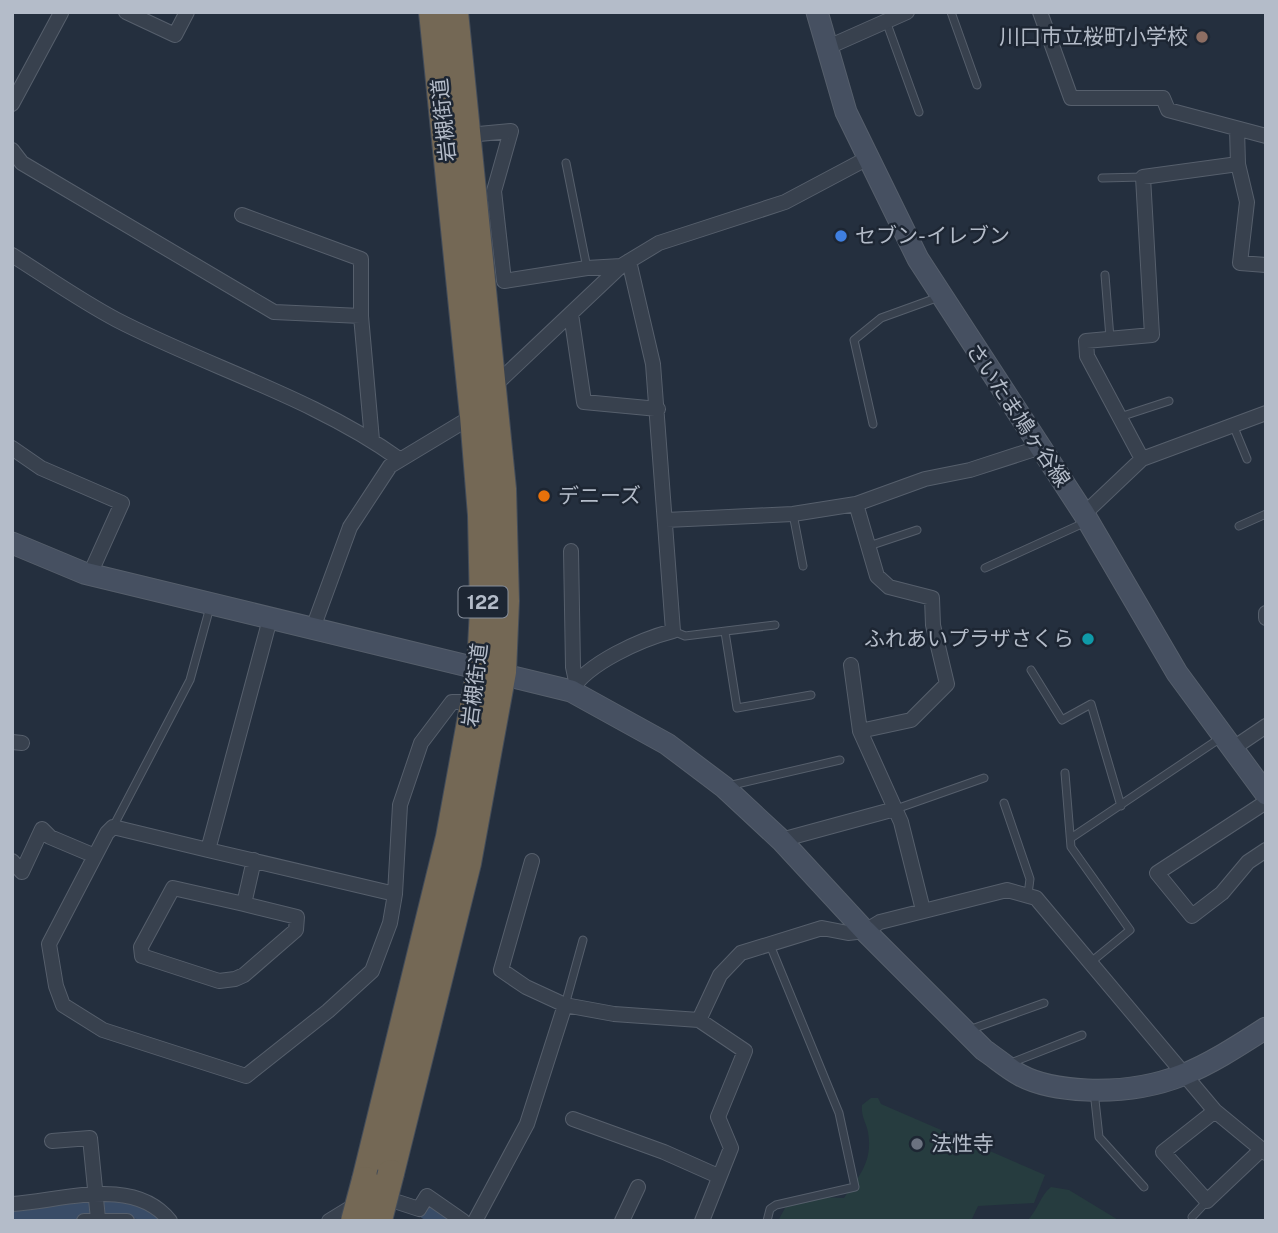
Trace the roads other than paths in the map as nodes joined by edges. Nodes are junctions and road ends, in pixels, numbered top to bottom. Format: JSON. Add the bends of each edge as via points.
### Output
{"nodes":[{"id":1,"x":59,"y":12,"type":"edge"},
{"id":2,"x":126,"y":12,"type":"edge"},
{"id":3,"x":187,"y":12,"type":"edge"},
{"id":4,"x":432,"y":12,"type":"edge"},
{"id":5,"x":455,"y":12,"type":"edge"},
{"id":6,"x":817,"y":12,"type":"edge"},
{"id":7,"x":906,"y":12,"type":"edge"},
{"id":8,"x":951,"y":12,"type":"edge"},
{"id":9,"x":1040,"y":12,"type":"edge"},
{"id":10,"x":886,"y":21,"type":"junction"},
{"id":11,"x":826,"y":48,"type":"junction"},
{"id":12,"x":977,"y":85,"type":"dead end"},
{"id":13,"x":12,"y":104,"type":"edge"},
{"id":14,"x":919,"y":112,"type":"dead end"},
{"id":15,"x":1237,"y":129,"type":"junction"},
{"id":16,"x":468,"y":135,"type":"junction"},
{"id":17,"x":1266,"y":136,"type":"edge"},
{"id":18,"x":12,"y":150,"type":"edge"},
{"id":19,"x":866,"y":159,"type":"junction"},
{"id":20,"x":566,"y":163,"type":"dead end"},
{"id":21,"x":1238,"y":164,"type":"junction"},
{"id":22,"x":1102,"y":177,"type":"dead end"},
{"id":23,"x":1143,"y":177,"type":"junction"},
{"id":24,"x":242,"y":215,"type":"dead end"},
{"id":25,"x":12,"y":255,"type":"edge"},
{"id":26,"x":625,"y":264,"type":"junction"},
{"id":27,"x":1266,"y":265,"type":"edge"},
{"id":28,"x":587,"y":268,"type":"junction"},
{"id":29,"x":1105,"y":275,"type":"dead end"},
{"id":30,"x":940,"y":297,"type":"junction"},
{"id":31,"x":571,"y":314,"type":"junction"},
{"id":32,"x":361,"y":316,"type":"junction"},
{"id":33,"x":1110,"y":338,"type":"junction"},
{"id":34,"x":493,"y":387,"type":"junction"},
{"id":35,"x":1169,"y":401,"type":"dead end"},
{"id":36,"x":658,"y":409,"type":"junction"},
{"id":37,"x":1266,"y":413,"type":"edge"},
{"id":38,"x":473,"y":416,"type":"junction"},
{"id":39,"x":1119,"y":417,"type":"junction"},
{"id":40,"x":873,"y":424,"type":"dead end"},
{"id":41,"x":1233,"y":425,"type":"junction"},
{"id":42,"x":372,"y":440,"type":"junction"},
{"id":43,"x":12,"y":448,"type":"edge"},
{"id":44,"x":1038,"y":448,"type":"junction"},
{"id":45,"x":399,"y":459,"type":"junction"},
{"id":46,"x":1142,"y":459,"type":"junction"},
{"id":47,"x":1247,"y":459,"type":"dead end"},
{"id":48,"x":856,"y":504,"type":"junction"},
{"id":49,"x":793,"y":514,"type":"junction"},
{"id":50,"x":1266,"y":514,"type":"edge"},
{"id":51,"x":1086,"y":518,"type":"junction"},
{"id":52,"x":666,"y":520,"type":"junction"},
{"id":53,"x":1239,"y":526,"type":"dead end"},
{"id":54,"x":917,"y":530,"type":"dead end"},
{"id":55,"x":12,"y":543,"type":"edge"},
{"id":56,"x":869,"y":546,"type":"junction"},
{"id":57,"x":571,"y":551,"type":"dead end"},
{"id":58,"x":803,"y":566,"type":"dead end"},
{"id":59,"x":985,"y":568,"type":"dead end"},
{"id":60,"x":90,"y":574,"type":"junction"},
{"id":61,"x":211,"y":604,"type":"junction"},
{"id":62,"x":270,"y":619,"type":"junction"},
{"id":63,"x":775,"y":625,"type":"dead end"},
{"id":64,"x":313,"y":628,"type":"junction"},
{"id":65,"x":673,"y":631,"type":"junction"},
{"id":66,"x":725,"y":632,"type":"junction"},
{"id":67,"x":851,"y":665,"type":"dead end"},
{"id":68,"x":491,"y":669,"type":"junction"},
{"id":69,"x":1031,"y":670,"type":"dead end"},
{"id":70,"x":573,"y":686,"type":"junction"},
{"id":71,"x":811,"y":695,"type":"dead end"},
{"id":72,"x":474,"y":702,"type":"junction"},
{"id":73,"x":1266,"y":726,"type":"edge"},
{"id":74,"x":860,"y":731,"type":"junction"},
{"id":75,"x":1227,"y":743,"type":"junction"},
{"id":76,"x":840,"y":760,"type":"dead end"},
{"id":77,"x":1065,"y":774,"type":"dead end"},
{"id":78,"x":984,"y":778,"type":"dead end"},
{"id":79,"x":724,"y":787,"type":"junction"},
{"id":80,"x":1266,"y":794,"type":"edge"},
{"id":81,"x":1266,"y":802,"type":"edge"},
{"id":82,"x":1004,"y":803,"type":"dead end"},
{"id":83,"x":1121,"y":806,"type":"junction"},
{"id":84,"x":895,"y":809,"type":"junction"},
{"id":85,"x":113,"y":827,"type":"junction"},
{"id":86,"x":1072,"y":838,"type":"junction"},
{"id":87,"x":781,"y":840,"type":"junction"},
{"id":88,"x":208,"y":850,"type":"junction"},
{"id":89,"x":1266,"y":850,"type":"edge"},
{"id":90,"x":95,"y":856,"type":"junction"},
{"id":91,"x":254,"y":860,"type":"junction"},
{"id":92,"x":12,"y":861,"type":"edge"},
{"id":93,"x":532,"y":861,"type":"dead end"},
{"id":94,"x":395,"y":894,"type":"junction"},
{"id":95,"x":1028,"y":894,"type":"junction"},
{"id":96,"x":244,"y":904,"type":"junction"},
{"id":97,"x":923,"y":910,"type":"junction"},
{"id":98,"x":865,"y":931,"type":"junction"},
{"id":99,"x":583,"y":940,"type":"dead end"},
{"id":100,"x":769,"y":944,"type":"junction"},
{"id":101,"x":1091,"y":962,"type":"junction"},
{"id":102,"x":1044,"y":1003,"type":"dead end"},
{"id":103,"x":565,"y":1005,"type":"junction"},
{"id":104,"x":699,"y":1020,"type":"junction"},
{"id":105,"x":1266,"y":1028,"type":"edge"},
{"id":106,"x":965,"y":1031,"type":"junction"},
{"id":107,"x":1082,"y":1035,"type":"dead end"},
{"id":108,"x":1006,"y":1065,"type":"junction"},
{"id":109,"x":1188,"y":1074,"type":"junction"},
{"id":110,"x":1094,"y":1091,"type":"junction"},
{"id":111,"x":1215,"y":1111,"type":"junction"},
{"id":112,"x":573,"y":1119,"type":"dead end"},
{"id":113,"x":52,"y":1141,"type":"dead end"},
{"id":114,"x":1264,"y":1151,"type":"edge"},
{"id":115,"x":718,"y":1176,"type":"junction"},
{"id":116,"x":638,"y":1187,"type":"dead end"},
{"id":117,"x":1144,"y":1187,"type":"dead end"},
{"id":118,"x":96,"y":1196,"type":"junction"},
{"id":119,"x":1208,"y":1202,"type":"junction"},
{"id":120,"x":12,"y":1204,"type":"edge"},
{"id":121,"x":1192,"y":1217,"type":"dead end"},
{"id":122,"x":91,"y":1220,"type":"edge"},
{"id":123,"x":370,"y":1220,"type":"edge"},
{"id":124,"x":127,"y":1221,"type":"edge"},
{"id":125,"x":170,"y":1221,"type":"edge"},
{"id":126,"x":329,"y":1221,"type":"edge"},
{"id":127,"x":463,"y":1221,"type":"edge"},
{"id":128,"x":475,"y":1221,"type":"edge"},
{"id":129,"x":622,"y":1221,"type":"edge"},
{"id":130,"x":702,"y":1221,"type":"edge"},
{"id":131,"x":767,"y":1221,"type":"edge"}],
"edges":[{"from":1,"to":13,"type":"street"},
{"from":2,"to":3,"type":"street","via":[[175,35]]},
{"from":4,"to":38,"type":"highway","name":"岩槻街道","number":"122"},
{"from":5,"to":16,"type":"highway","name":"岩槻街道","number":"122"},
{"from":6,"to":11,"type":"street","name":"さいたま鳩ヶ谷線"},
{"from":7,"to":10,"type":"street"},
{"from":8,"to":12,"type":"lane"},
{"from":9,"to":15,"type":"street","via":[[1071,98],[1163,99],[1168,110]]},
{"from":10,"to":11,"type":"street"},
{"from":10,"to":14,"type":"lane"},
{"from":11,"to":19,"type":"street","name":"さいたま鳩ヶ谷線","via":[[834,81]]},
{"from":15,"to":17,"type":"street"},
{"from":15,"to":21,"type":"street"},
{"from":16,"to":28,"type":"street","via":[[511,131],[494,191],[504,281]]},
{"from":16,"to":34,"type":"highway","name":"岩槻街道","number":"122"},
{"from":18,"to":32,"type":"street","via":[[22,163],[274,312]]},
{"from":19,"to":26,"type":"street","via":[[785,202],[659,243]]},
{"from":19,"to":30,"type":"street","name":"さいたま鳩ヶ谷線"},
{"from":20,"to":28,"type":"lane"},
{"from":21,"to":23,"type":"street"},
{"from":21,"to":27,"type":"street","via":[[1247,202],[1240,263]]},
{"from":22,"to":23,"type":"lane"},
{"from":23,"to":33,"type":"street","via":[[1152,335]]},
{"from":24,"to":32,"type":"street","via":[[361,260]]},
{"from":25,"to":42,"type":"street","via":[[116,319]]},
{"from":26,"to":28,"type":"street"},
{"from":26,"to":31,"type":"street"},
{"from":26,"to":36,"type":"street","via":[[653,364]]},
{"from":29,"to":33,"type":"lane"},
{"from":30,"to":40,"type":"lane","via":[[881,317],[854,340]]},
{"from":30,"to":44,"type":"street","name":"さいたま鳩ヶ谷線"},
{"from":31,"to":34,"type":"street"},
{"from":31,"to":36,"type":"street","via":[[584,402]]},
{"from":32,"to":42,"type":"street"},
{"from":33,"to":39,"type":"street","via":[[1086,341],[1087,356]]},
{"from":34,"to":68,"type":"highway","name":"岩槻街道","number":"122","via":[[506,550]]},
{"from":35,"to":39,"type":"lane"},
{"from":36,"to":52,"type":"street"},
{"from":37,"to":41,"type":"street"},
{"from":38,"to":45,"type":"street"},
{"from":38,"to":68,"type":"highway","name":"岩槻街道","number":"122"},
{"from":39,"to":46,"type":"street"},
{"from":41,"to":46,"type":"street"},
{"from":41,"to":47,"type":"lane"},
{"from":42,"to":45,"type":"street"},
{"from":43,"to":60,"type":"street","via":[[41,468],[122,503]]},
{"from":44,"to":48,"type":"street","via":[[970,470],[925,478]]},
{"from":44,"to":51,"type":"street","name":"さいたま鳩ヶ谷線"},
{"from":45,"to":64,"type":"street","via":[[350,527]]},
{"from":46,"to":51,"type":"street"},
{"from":48,"to":49,"type":"street"},
{"from":48,"to":56,"type":"street"},
{"from":49,"to":52,"type":"street"},
{"from":49,"to":58,"type":"lane"},
{"from":50,"to":53,"type":"lane"},
{"from":51,"to":59,"type":"lane"},
{"from":51,"to":75,"type":"street","name":"さいたま鳩ヶ谷線","via":[[1177,673]]},
{"from":52,"to":65,"type":"street"},
{"from":54,"to":56,"type":"lane"},
{"from":55,"to":60,"type":"street"},
{"from":56,"to":74,"type":"street","via":[[877,576],[889,587],[932,598],[933,625],[947,684],[911,720]]},
{"from":57,"to":70,"type":"street"},
{"from":60,"to":61,"type":"street"},
{"from":61,"to":62,"type":"street"},
{"from":61,"to":85,"type":"lane","via":[[190,680]]},
{"from":62,"to":64,"type":"street"},
{"from":62,"to":88,"type":"street"},
{"from":63,"to":66,"type":"lane"},
{"from":64,"to":68,"type":"street"},
{"from":65,"to":66,"type":"lane","via":[[685,636]]},
{"from":65,"to":70,"type":"street","via":[[651,637],[597,666]]},
{"from":66,"to":71,"type":"lane","via":[[737,708]]},
{"from":67,"to":74,"type":"street"},
{"from":68,"to":70,"type":"street"},
{"from":68,"to":72,"type":"highway","name":"岩槻街道","number":"122"},
{"from":68,"to":123,"type":"highway","name":"岩槻街道","number":"122","bridge":true,"via":[[468,863],[391,1173]]},
{"from":69,"to":83,"type":"lane","via":[[1062,720],[1091,704]]},
{"from":70,"to":79,"type":"street","via":[[667,744]]},
{"from":72,"to":94,"type":"street","via":[[452,702],[421,743],[400,805]]},
{"from":72,"to":123,"type":"highway","name":"岩槻街道","number":"122","bridge":true,"via":[[449,837],[365,1180]]},
{"from":73,"to":75,"type":"street"},
{"from":74,"to":84,"type":"street"},
{"from":75,"to":80,"type":"street","name":"さいたま鳩ヶ谷線"},
{"from":75,"to":83,"type":"lane"},
{"from":76,"to":79,"type":"lane"},
{"from":77,"to":86,"type":"lane"},
{"from":78,"to":84,"type":"lane"},
{"from":79,"to":87,"type":"street"},
{"from":81,"to":89,"type":"street","via":[[1157,873],[1192,916]]},
{"from":82,"to":95,"type":"lane","via":[[1030,879]]},
{"from":83,"to":86,"type":"lane"},
{"from":84,"to":87,"type":"street"},
{"from":84,"to":97,"type":"street"},
{"from":85,"to":88,"type":"street"},
{"from":85,"to":90,"type":"street"},
{"from":86,"to":101,"type":"lane","via":[[1071,847],[1129,930]]},
{"from":87,"to":98,"type":"street"},
{"from":88,"to":91,"type":"street"},
{"from":90,"to":92,"type":"street","via":[[41,829],[22,872]]},
{"from":90,"to":94,"type":"street","via":[[49,944],[63,1004],[103,1030],[246,1076],[372,971],[390,923]]},
{"from":91,"to":94,"type":"street"},
{"from":91,"to":96,"type":"street"},
{"from":93,"to":103,"type":"street","via":[[500,970]]},
{"from":95,"to":97,"type":"street","via":[[1007,890]]},
{"from":95,"to":101,"type":"street"},
{"from":96,"to":96,"type":"street","via":[[173,888],[141,947],[142,956],[219,981],[244,975],[296,930],[297,917]]},
{"from":97,"to":98,"type":"street"},
{"from":98,"to":100,"type":"street","via":[[822,928]]},
{"from":98,"to":106,"type":"street"},
{"from":99,"to":103,"type":"lane"},
{"from":100,"to":104,"type":"street","via":[[741,953],[720,975]]},
{"from":100,"to":131,"type":"lane","via":[[839,1113],[855,1187],[776,1205]]},
{"from":101,"to":109,"type":"street"},
{"from":102,"to":106,"type":"lane"},
{"from":103,"to":104,"type":"street"},
{"from":103,"to":128,"type":"street","via":[[527,1124]]},
{"from":104,"to":115,"type":"street","via":[[745,1051],[719,1117],[731,1148]]},
{"from":105,"to":109,"type":"street"},
{"from":106,"to":108,"type":"street"},
{"from":107,"to":108,"type":"lane"},
{"from":108,"to":110,"type":"street","via":[[1049,1086]]},
{"from":109,"to":110,"type":"street","via":[[1145,1089]]},
{"from":109,"to":111,"type":"street"},
{"from":110,"to":117,"type":"lane","via":[[1099,1137]]},
{"from":111,"to":114,"type":"street"},
{"from":111,"to":119,"type":"street","via":[[1163,1152]]},
{"from":112,"to":115,"type":"street"},
{"from":113,"to":118,"type":"street","via":[[90,1138]]},
{"from":114,"to":119,"type":"street"},
{"from":115,"to":130,"type":"street"},
{"from":116,"to":129,"type":"street"},
{"from":118,"to":120,"type":"street"},
{"from":118,"to":122,"type":"street"},
{"from":118,"to":125,"type":"street","via":[[134,1197],[161,1210]]},
{"from":119,"to":121,"type":"lane"},
{"from":122,"to":124,"type":"street"},
{"from":126,"to":127,"type":"street","via":[[367,1199],[382,1196],[419,1209],[427,1196]]}]}
